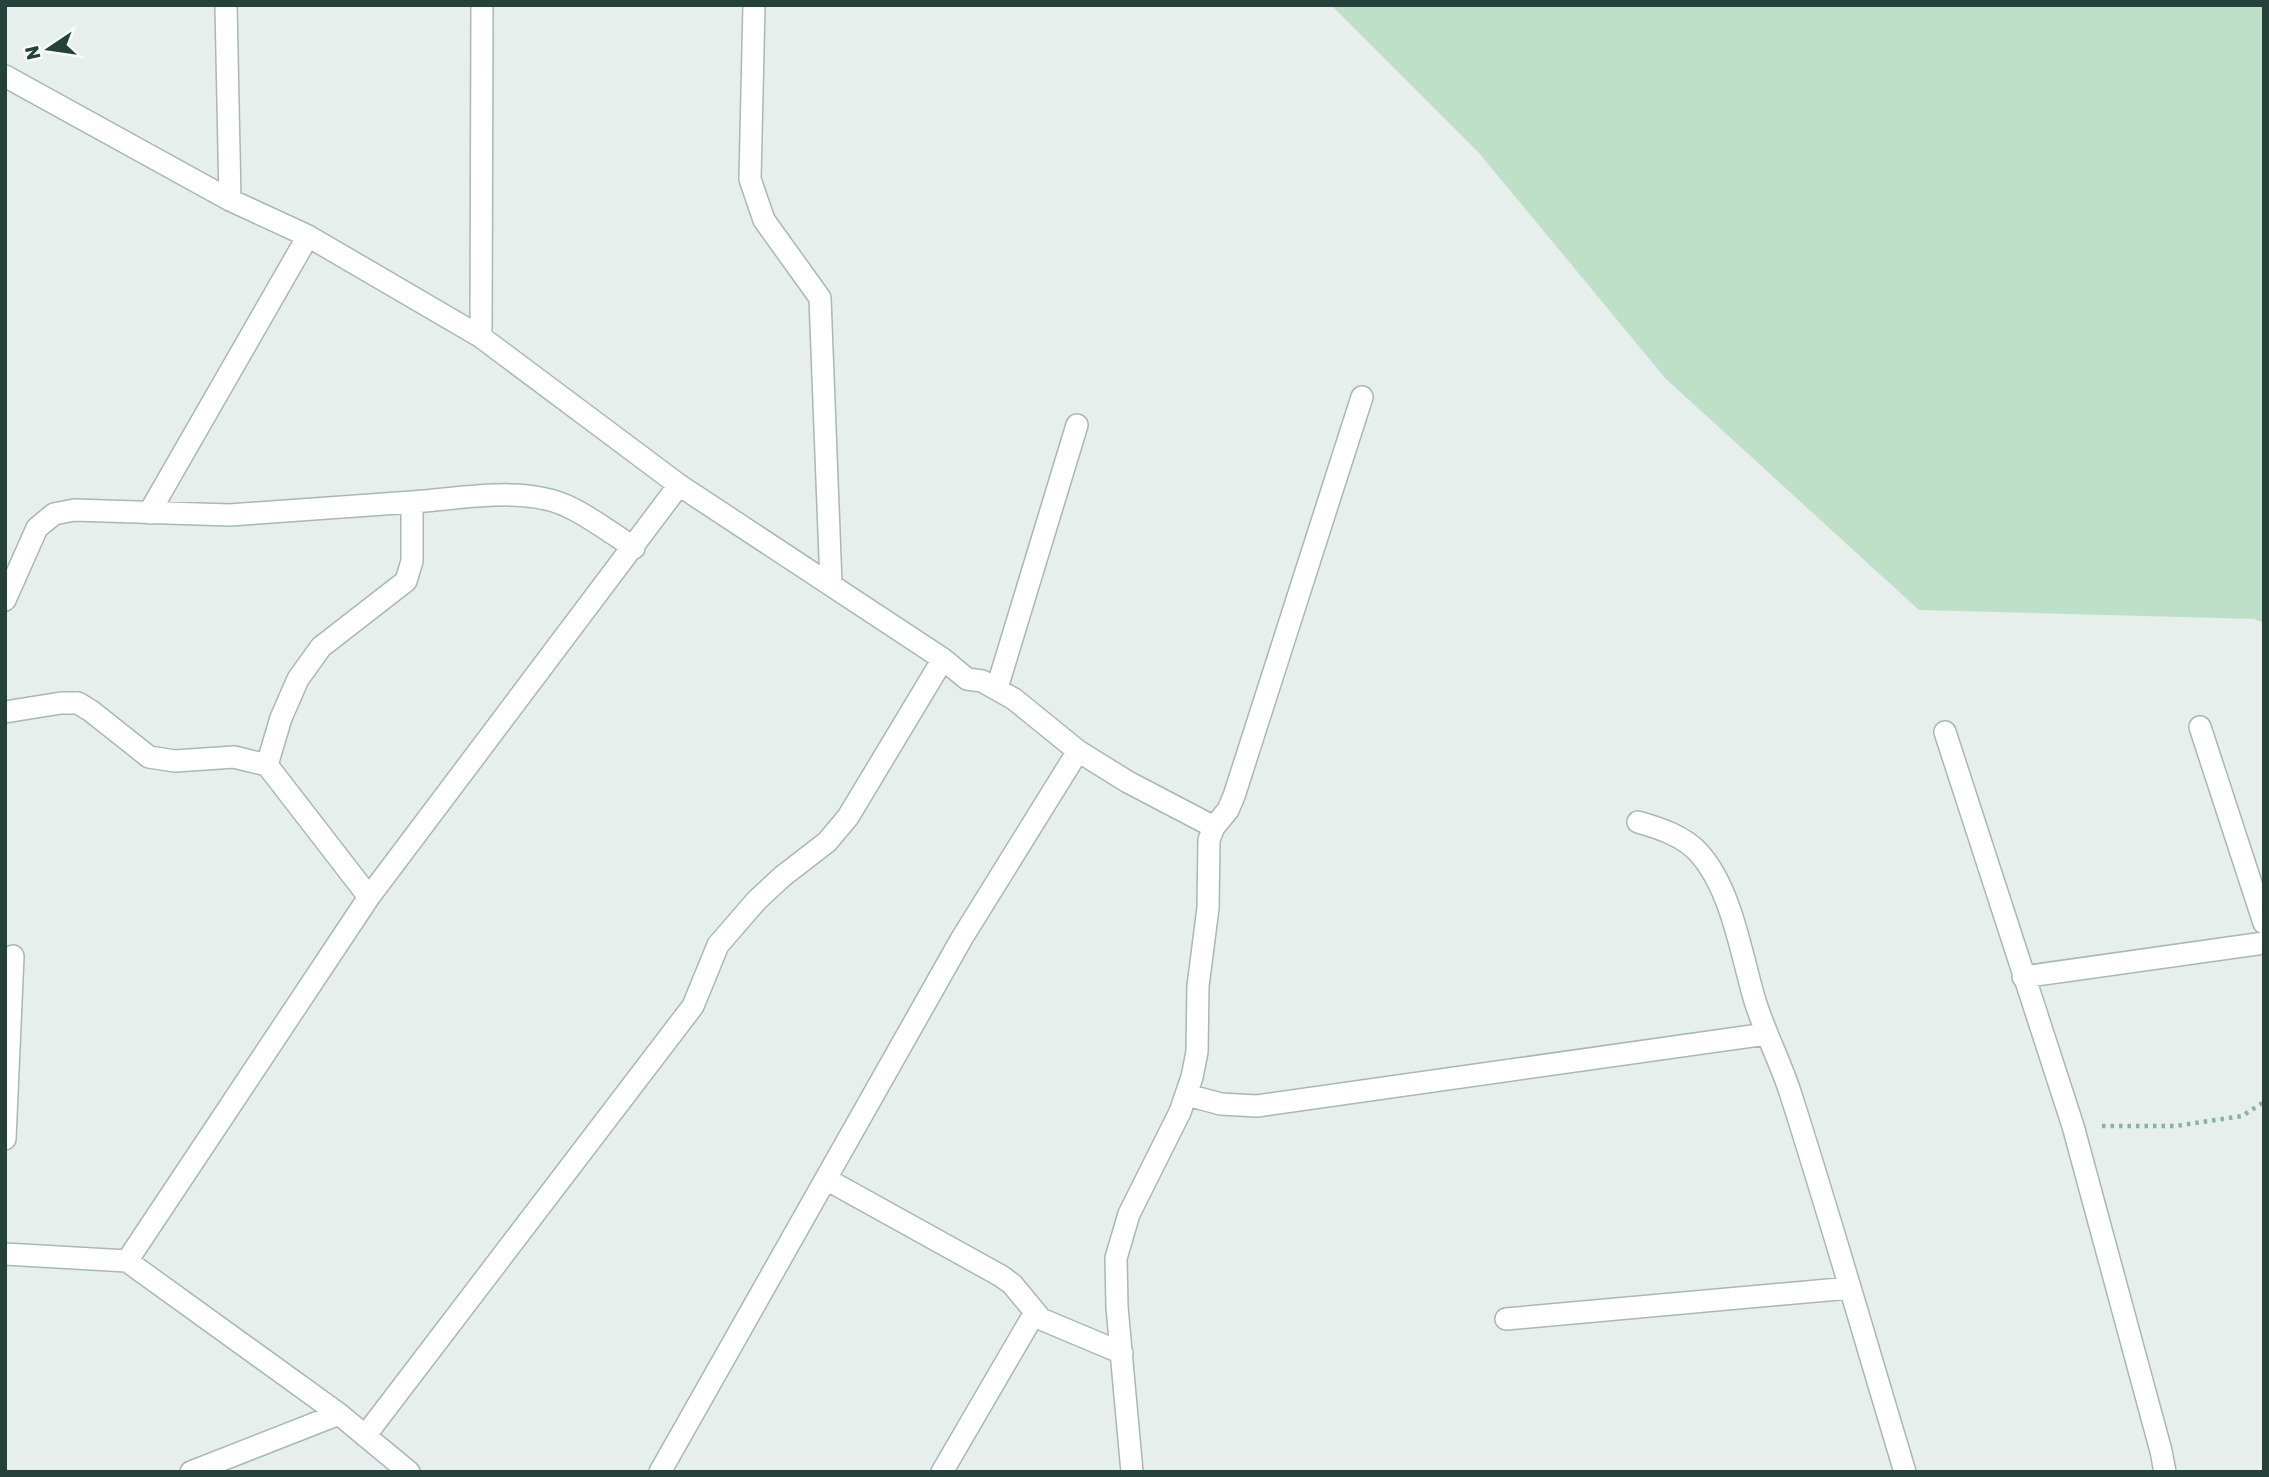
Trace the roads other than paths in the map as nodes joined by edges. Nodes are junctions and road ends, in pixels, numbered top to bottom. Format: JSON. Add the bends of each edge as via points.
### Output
{"nodes":[{"id":1,"x":226,"y":5,"type":"edge"},
{"id":2,"x":482,"y":5,"type":"edge"},
{"id":3,"x":754,"y":5,"type":"edge"},
{"id":4,"x":5,"y":76,"type":"edge"},
{"id":5,"x":230,"y":200,"type":"junction"},
{"id":6,"x":308,"y":236,"type":"junction"},
{"id":7,"x":481,"y":337,"type":"junction"},
{"id":8,"x":1362,"y":397,"type":"dead end"},
{"id":9,"x":1077,"y":425,"type":"dead end"},
{"id":10,"x":679,"y":485,"type":"junction"},
{"id":11,"x":412,"y":502,"type":"junction"},
{"id":12,"x":149,"y":513,"type":"junction"},
{"id":13,"x":634,"y":548,"type":"junction"},
{"id":14,"x":831,"y":584,"type":"junction"},
{"id":15,"x":5,"y":600,"type":"edge"},
{"id":16,"x":943,"y":659,"type":"junction"},
{"id":17,"x":997,"y":688,"type":"junction"},
{"id":18,"x":5,"y":712,"type":"edge"},
{"id":19,"x":2200,"y":727,"type":"dead end"},
{"id":20,"x":1945,"y":733,"type":"dead end"},
{"id":21,"x":1078,"y":751,"type":"junction"},
{"id":22,"x":267,"y":765,"type":"junction"},
{"id":23,"x":1638,"y":822,"type":"dead end"},
{"id":24,"x":1214,"y":827,"type":"junction"},
{"id":25,"x":369,"y":897,"type":"junction"},
{"id":26,"x":2264,"y":923,"type":"edge"},
{"id":27,"x":2264,"y":943,"type":"edge"},
{"id":28,"x":13,"y":956,"type":"dead end"},
{"id":29,"x":2023,"y":977,"type":"junction"},
{"id":30,"x":1766,"y":1034,"type":"junction"},
{"id":31,"x":1187,"y":1095,"type":"junction"},
{"id":32,"x":5,"y":1139,"type":"edge"},
{"id":33,"x":826,"y":1179,"type":"junction"},
{"id":34,"x":5,"y":1254,"type":"edge"},
{"id":35,"x":127,"y":1261,"type":"junction"},
{"id":36,"x":1850,"y":1288,"type":"junction"},
{"id":37,"x":1034,"y":1314,"type":"junction"},
{"id":38,"x":1506,"y":1319,"type":"dead end"},
{"id":39,"x":1122,"y":1353,"type":"junction"},
{"id":40,"x":339,"y":1415,"type":"junction"},
{"id":41,"x":365,"y":1436,"type":"junction"},
{"id":42,"x":191,"y":1472,"type":"edge"},
{"id":43,"x":409,"y":1472,"type":"edge"},
{"id":44,"x":660,"y":1472,"type":"edge"},
{"id":45,"x":942,"y":1472,"type":"edge"},
{"id":46,"x":1132,"y":1472,"type":"edge"},
{"id":47,"x":1905,"y":1472,"type":"edge"},
{"id":48,"x":2165,"y":1472,"type":"edge"}],
"edges":[{"from":1,"to":5,"type":"street"},
{"from":2,"to":7,"type":"street"},
{"from":3,"to":14,"type":"street","via":[[750,179],[764,220],[820,298]]},
{"from":4,"to":5,"type":"street"},
{"from":5,"to":6,"type":"street"},
{"from":6,"to":7,"type":"street"},
{"from":6,"to":12,"type":"street"},
{"from":7,"to":10,"type":"street"},
{"from":8,"to":24,"type":"street","via":[[1234,796]]},
{"from":9,"to":17,"type":"street"},
{"from":10,"to":13,"type":"street"},
{"from":10,"to":14,"type":"street"},
{"from":11,"to":12,"type":"street","via":[[230,515]]},
{"from":11,"to":13,"type":"street","via":[[535,496],[567,506]]},
{"from":11,"to":22,"type":"street","via":[[412,561],[406,581],[320,648],[298,679]]},
{"from":12,"to":15,"type":"street","via":[[74,510],[54,514],[37,528]]},
{"from":13,"to":25,"type":"street"},
{"from":14,"to":16,"type":"street"},
{"from":16,"to":17,"type":"street","via":[[967,680]]},
{"from":16,"to":41,"type":"street","via":[[848,817],[827,842],[757,900],[718,945],[693,1006]]},
{"from":17,"to":21,"type":"street"},
{"from":18,"to":22,"type":"street","via":[[78,703],[149,757],[175,761],[234,757]]},
{"from":19,"to":26,"type":"street"},
{"from":20,"to":29,"type":"street"},
{"from":21,"to":24,"type":"street"},
{"from":21,"to":33,"type":"street","via":[[962,938]]},
{"from":22,"to":25,"type":"street"},
{"from":23,"to":30,"type":"street","via":[[1686,841],[1710,869],[1733,922]]},
{"from":24,"to":31,"type":"street","via":[[1198,986],[1197,1052]]},
{"from":25,"to":35,"type":"street"},
{"from":27,"to":29,"type":"street"},
{"from":28,"to":32,"type":"street"},
{"from":29,"to":48,"type":"street","via":[[2073,1126]]},
{"from":30,"to":31,"type":"street","via":[[1257,1106]]},
{"from":30,"to":36,"type":"street","via":[[1791,1094]]},
{"from":31,"to":39,"type":"street","via":[[1121,1236],[1115,1279]]},
{"from":33,"to":37,"type":"street","via":[[1001,1276],[1013,1284]]},
{"from":33,"to":44,"type":"street"},
{"from":34,"to":35,"type":"street"},
{"from":35,"to":40,"type":"street"},
{"from":36,"to":38,"type":"street"},
{"from":36,"to":47,"type":"street"},
{"from":37,"to":39,"type":"street"},
{"from":37,"to":45,"type":"street"},
{"from":39,"to":46,"type":"street"},
{"from":40,"to":41,"type":"street"},
{"from":40,"to":42,"type":"street"},
{"from":41,"to":43,"type":"street"}]}
